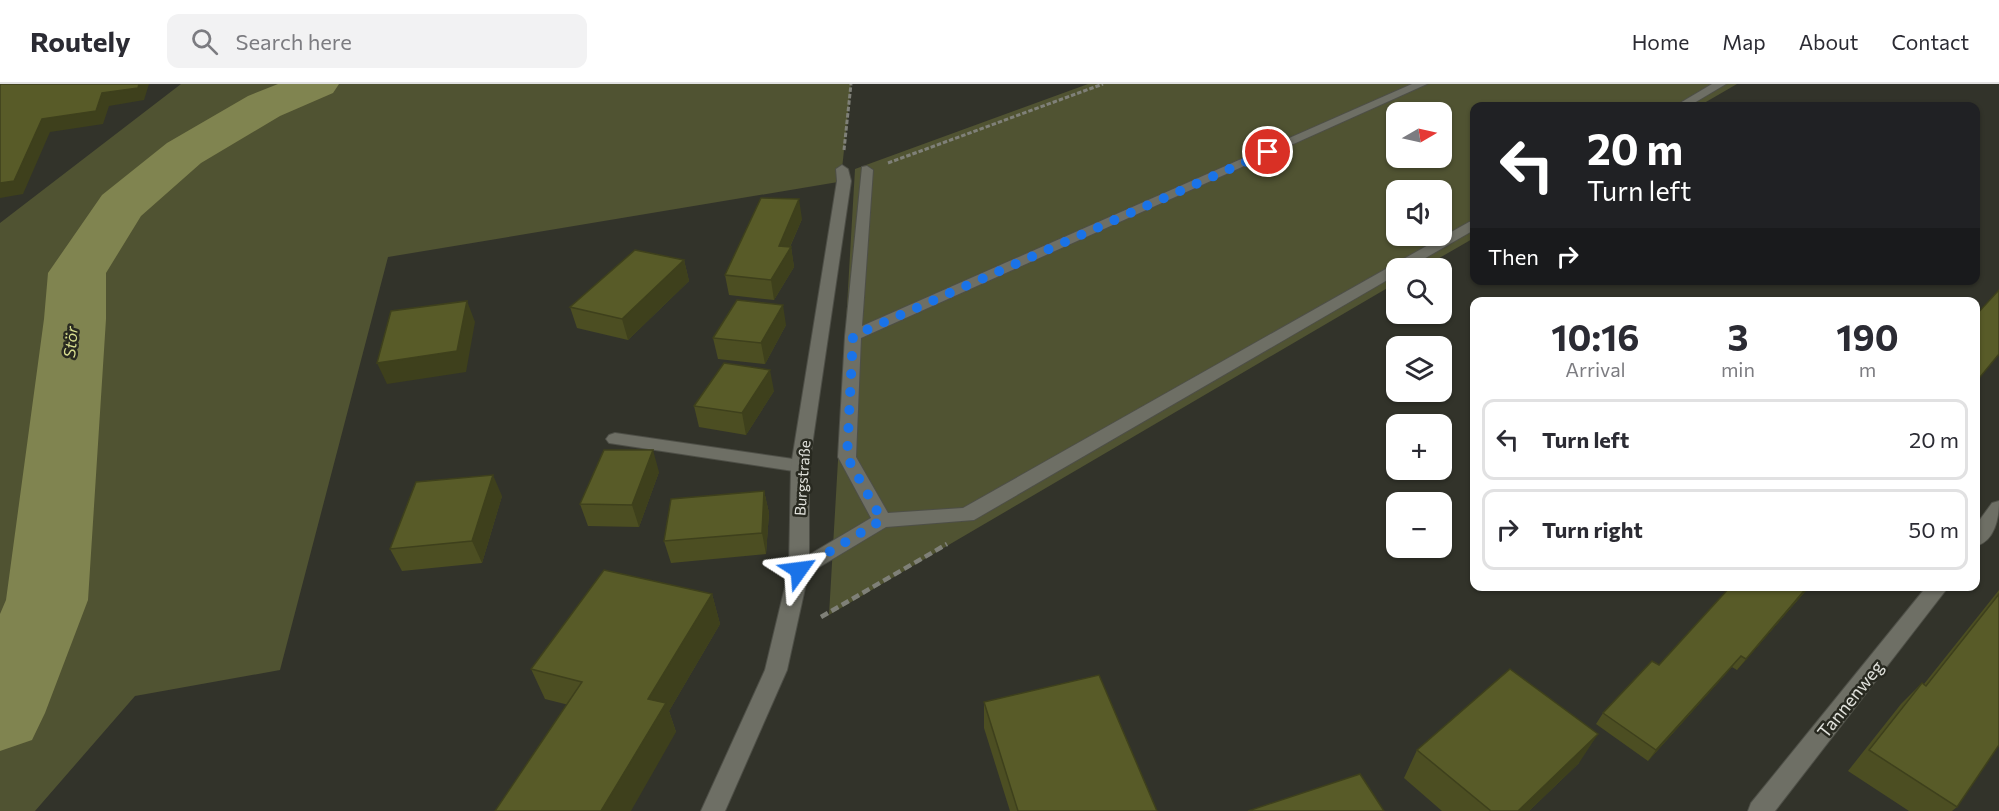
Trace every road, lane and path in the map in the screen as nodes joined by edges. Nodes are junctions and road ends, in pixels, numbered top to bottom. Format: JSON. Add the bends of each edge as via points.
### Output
{"nodes":[{"id":1,"x":851,"y":84,"type":"edge"},
{"id":2,"x":1103,"y":84,"type":"edge"},
{"id":3,"x":1421,"y":84,"type":"edge"},
{"id":4,"x":1720,"y":84,"type":"edge"},
{"id":5,"x":1688,"y":102,"type":"edge"},
{"id":6,"x":842,"y":169,"type":"joint"},
{"id":7,"x":867,"y":170,"type":"joint"},
{"id":8,"x":1470,"y":227,"type":"edge"},
{"id":9,"x":1416,"y":258,"type":"edge"},
{"id":10,"x":1386,"y":275,"type":"edge"},
{"id":11,"x":853,"y":336,"type":"junction"},
{"id":12,"x":615,"y":439,"type":"dead end"},
{"id":13,"x":800,"y":466,"type":"junction"},
{"id":14,"x":1999,"y":507,"type":"edge"},
{"id":15,"x":882,"y":520,"type":"junction"},
{"id":16,"x":1980,"y":533,"type":"edge"},
{"id":17,"x":799,"y":570,"type":"junction"},
{"id":18,"x":1935,"y":591,"type":"edge"},
{"id":19,"x":713,"y":811,"type":"edge"},
{"id":20,"x":1760,"y":811,"type":"edge"}],
"edges":[{"from":1,"to":6,"type":"path"},
{"from":2,"to":7,"type":"path"},
{"from":3,"to":11,"type":"street"},
{"from":4,"to":5,"type":"street"},
{"from":6,"to":13,"type":"street","name":"Burgstraße","via":[[844,181]]},
{"from":7,"to":11,"type":"street"},
{"from":8,"to":9,"type":"street"},
{"from":10,"to":15,"type":"street","via":[[967,515]]},
{"from":11,"to":15,"type":"street","via":[[847,457]]},
{"from":12,"to":13,"type":"street"},
{"from":13,"to":17,"type":"street","name":"Burgstraße"},
{"from":14,"to":16,"type":"street"},
{"from":15,"to":17,"type":"street"},
{"from":17,"to":19,"type":"street","name":"Burgstraße","via":[[776,670]]},
{"from":18,"to":20,"type":"street","name":"Tannenweg"}]}
